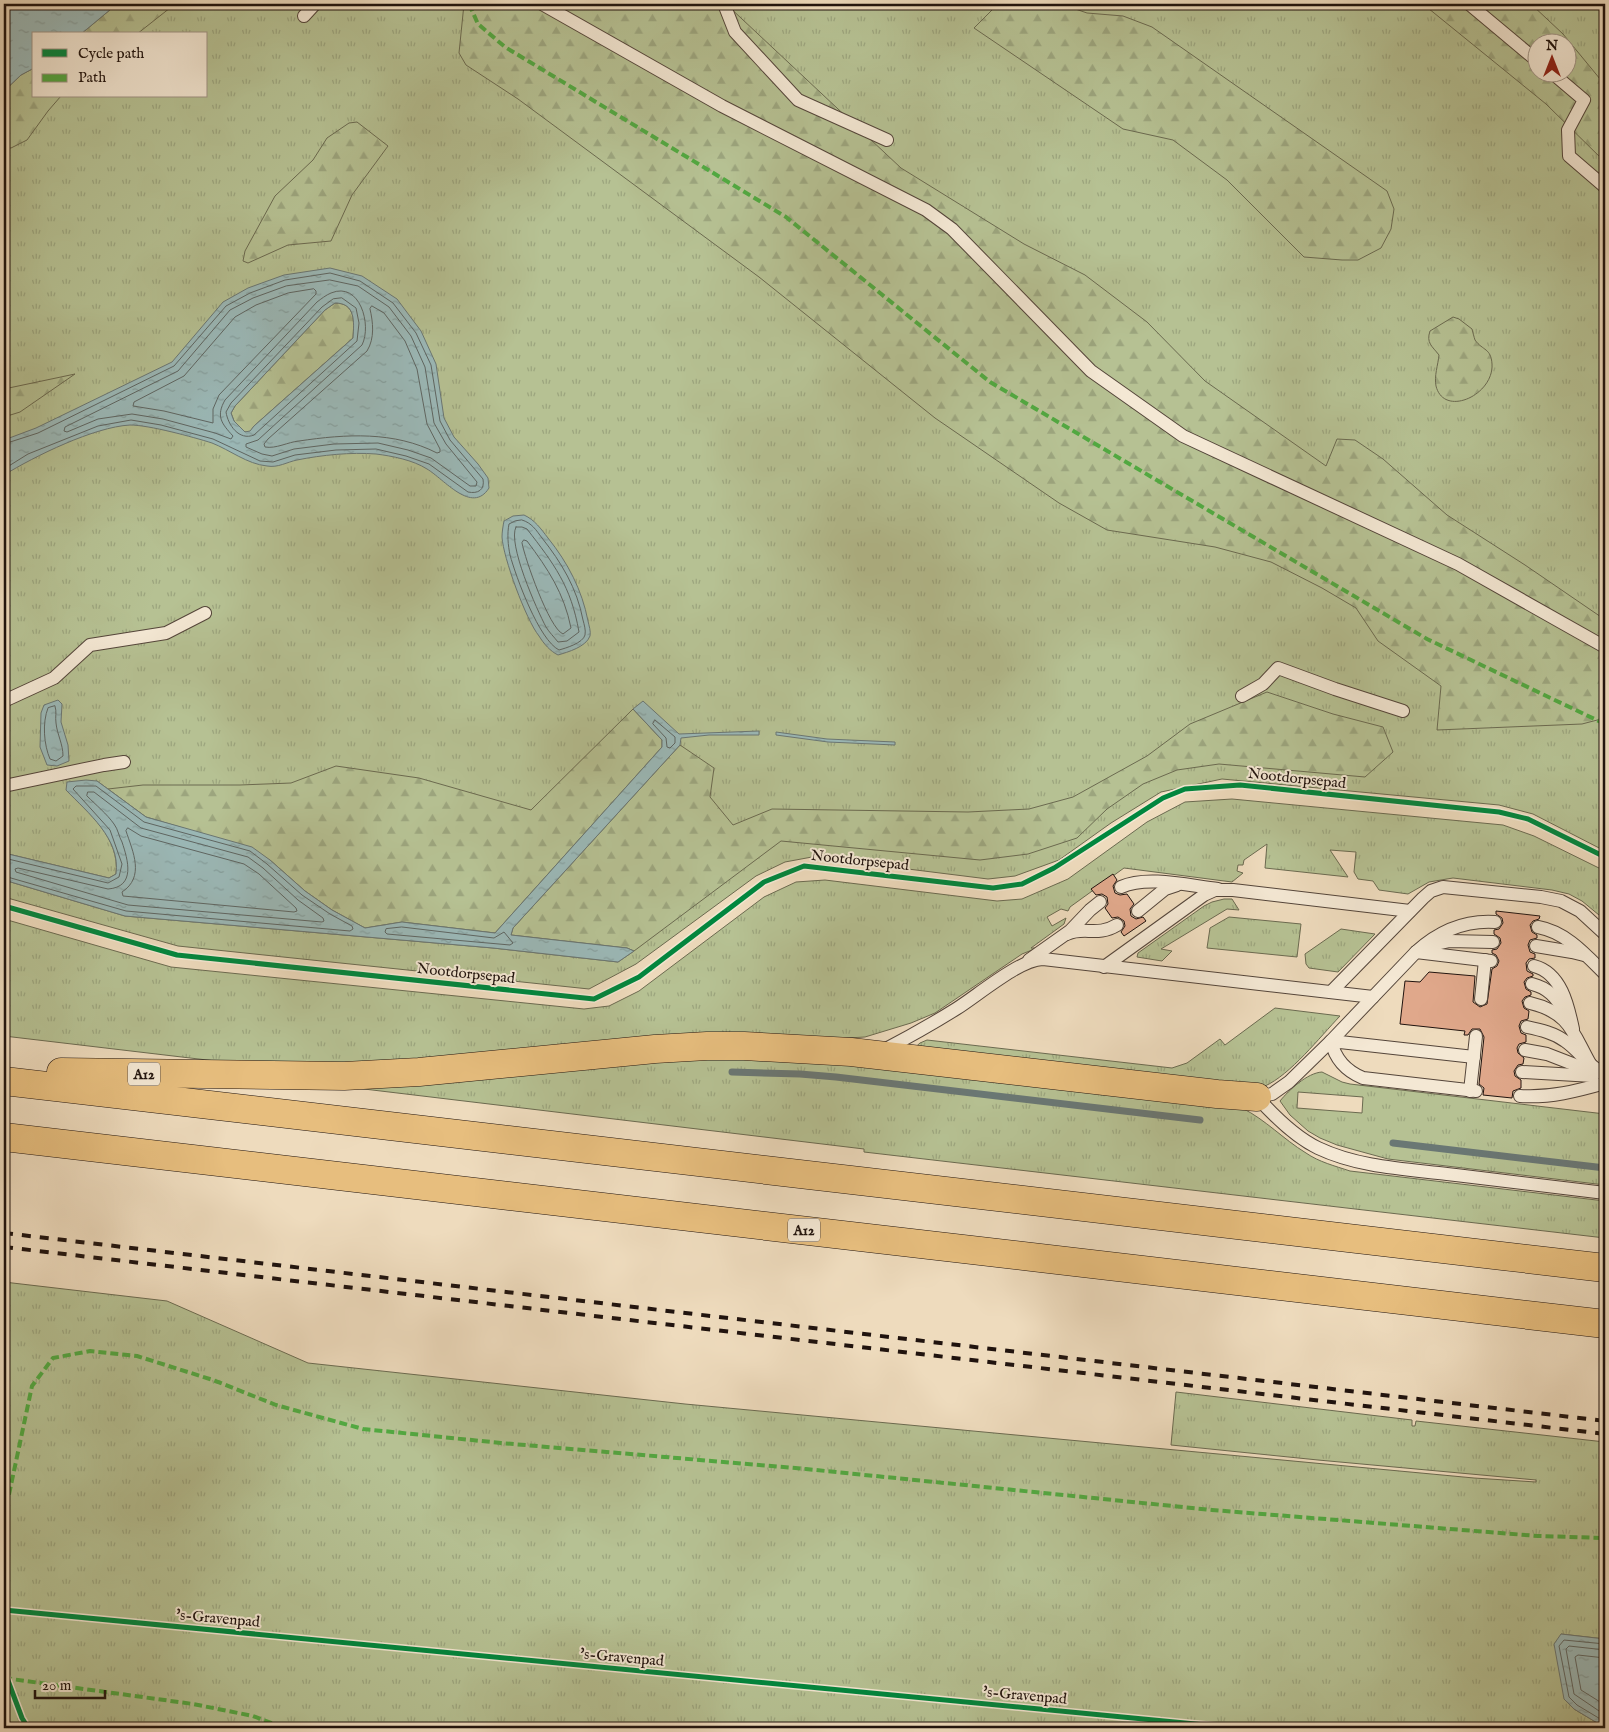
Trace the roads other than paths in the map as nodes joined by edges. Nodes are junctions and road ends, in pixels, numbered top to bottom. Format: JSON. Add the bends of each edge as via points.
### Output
{"nodes":[{"id":1,"x":315,"y":4,"type":"edge"},
{"id":2,"x":542,"y":4,"type":"edge"},
{"id":3,"x":724,"y":4,"type":"edge"},
{"id":4,"x":1469,"y":4,"type":"edge"},
{"id":5,"x":304,"y":16,"type":"dead end"},
{"id":6,"x":1526,"y":52,"type":"edge"},
{"id":7,"x":1563,"y":82,"type":"edge"},
{"id":8,"x":887,"y":140,"type":"dead end"},
{"id":9,"x":1605,"y":187,"type":"edge"},
{"id":10,"x":205,"y":613,"type":"dead end"},
{"id":11,"x":1605,"y":647,"type":"edge"},
{"id":12,"x":1242,"y":696,"type":"dead end"},
{"id":13,"x":4,"y":701,"type":"edge"},
{"id":14,"x":1403,"y":711,"type":"dead end"},
{"id":15,"x":124,"y":762,"type":"dead end"},
{"id":16,"x":4,"y":786,"type":"edge"},
{"id":17,"x":1187,"y":886,"type":"junction"},
{"id":18,"x":1122,"y":887,"type":"dead end"},
{"id":19,"x":1233,"y":890,"type":"junction"},
{"id":20,"x":1100,"y":902,"type":"dead end"},
{"id":21,"x":1138,"y":911,"type":"dead end"},
{"id":22,"x":1410,"y":911,"type":"junction"},
{"id":23,"x":1495,"y":922,"type":"dead end"},
{"id":24,"x":1117,"y":925,"type":"dead end"},
{"id":25,"x":1538,"y":927,"type":"dead end"},
{"id":26,"x":1067,"y":934,"type":"junction"},
{"id":27,"x":1605,"y":934,"type":"edge"},
{"id":28,"x":1493,"y":942,"type":"dead end"},
{"id":29,"x":1536,"y":946,"type":"dead end"},
{"id":30,"x":1416,"y":952,"type":"junction"},
{"id":31,"x":1590,"y":960,"type":"junction"},
{"id":32,"x":1534,"y":966,"type":"dead end"},
{"id":33,"x":1104,"y":967,"type":"junction"},
{"id":34,"x":1018,"y":968,"type":"junction"},
{"id":35,"x":1605,"y":974,"type":"edge"},
{"id":36,"x":1532,"y":984,"type":"dead end"},
{"id":37,"x":1331,"y":992,"type":"junction"},
{"id":38,"x":1373,"y":998,"type":"junction"},
{"id":39,"x":1483,"y":998,"type":"dead end"},
{"id":40,"x":1530,"y":1003,"type":"dead end"},
{"id":41,"x":1527,"y":1027,"type":"dead end"},
{"id":42,"x":1573,"y":1031,"type":"junction"},
{"id":43,"x":1331,"y":1041,"type":"junction"},
{"id":44,"x":1478,"y":1042,"type":"dead end"},
{"id":45,"x":1525,"y":1050,"type":"dead end"},
{"id":46,"x":872,"y":1055,"type":"junction"},
{"id":47,"x":1475,"y":1064,"type":"junction"},
{"id":48,"x":1592,"y":1067,"type":"junction"},
{"id":49,"x":4,"y":1071,"type":"edge"},
{"id":50,"x":1522,"y":1072,"type":"dead end"},
{"id":51,"x":1605,"y":1076,"type":"edge"},
{"id":52,"x":4,"y":1081,"type":"edge"},
{"id":53,"x":1605,"y":1083,"type":"edge"},
{"id":54,"x":1520,"y":1096,"type":"dead end"},
{"id":55,"x":1258,"y":1097,"type":"junction"},
{"id":56,"x":4,"y":1137,"type":"edge"},
{"id":57,"x":1605,"y":1193,"type":"edge"},
{"id":58,"x":1605,"y":1268,"type":"edge"},
{"id":59,"x":1605,"y":1324,"type":"edge"}],
"edges":[{"from":1,"to":5,"type":"lane"},
{"from":2,"to":11,"type":"lane","via":[[722,106],[926,210],[952,230],[1091,371],[1183,436],[1458,564]]},
{"from":3,"to":8,"type":"lane","via":[[735,32],[798,100]]},
{"from":4,"to":6,"type":"lane"},
{"from":7,"to":9,"type":"lane","via":[[1584,100],[1568,130],[1569,156]]},
{"from":10,"to":13,"type":"lane","via":[[166,633],[90,645],[54,678]]},
{"from":12,"to":14,"type":"lane","via":[[1263,684],[1278,668]]},
{"from":15,"to":16,"type":"lane"},
{"from":17,"to":18,"type":"lane","via":[[1138,882]]},
{"from":17,"to":19,"type":"lane"},
{"from":17,"to":21,"type":"lane","via":[[1169,887]]},
{"from":19,"to":22,"type":"lane"},
{"from":19,"to":33,"type":"lane","via":[[1215,890],[1204,895]]},
{"from":20,"to":26,"type":"lane"},
{"from":22,"to":27,"type":"lane","via":[[1431,891],[1443,887],[1541,897],[1571,905]]},
{"from":22,"to":37,"type":"lane"},
{"from":23,"to":30,"type":"lane","number":"A12","via":[[1457,927],[1432,939]]},
{"from":24,"to":26,"type":"lane","via":[[1105,931]]},
{"from":25,"to":31,"type":"lane","via":[[1565,938]]},
{"from":26,"to":34,"type":"lane"},
{"from":28,"to":30,"type":"lane","number":"A12","via":[[1441,943]]},
{"from":29,"to":31,"type":"lane","via":[[1584,955]]},
{"from":30,"to":38,"type":"lane","number":"A12"},
{"from":30,"to":39,"type":"lane","via":[[1488,961]]},
{"from":31,"to":35,"type":"lane"},
{"from":32,"to":42,"type":"lane","via":[[1548,972],[1558,985]]},
{"from":33,"to":34,"type":"lane","via":[[1039,959]]},
{"from":33,"to":37,"type":"lane"},
{"from":34,"to":46,"type":"lane","via":[[939,1020]]},
{"from":36,"to":42,"type":"lane","via":[[1546,989],[1556,998]]},
{"from":37,"to":38,"type":"lane"},
{"from":38,"to":43,"type":"lane","number":"A12"},
{"from":40,"to":42,"type":"lane","via":[[1552,1010]]},
{"from":41,"to":48,"type":"lane","via":[[1565,1041]]},
{"from":42,"to":48,"type":"lane"},
{"from":43,"to":47,"type":"lane"},
{"from":43,"to":47,"type":"lane","via":[[1343,1066],[1364,1078],[1473,1091]]},
{"from":43,"to":55,"type":"lane","number":"A12","via":[[1282,1088]]},
{"from":44,"to":47,"type":"lane"},
{"from":45,"to":51,"type":"lane","via":[[1547,1054]]},
{"from":46,"to":49,"type":"highway","number":"A12","via":[[807,1048],[707,1046],[344,1076]]},
{"from":46,"to":55,"type":"highway","number":"A12"},
{"from":48,"to":51,"type":"lane"},
{"from":50,"to":51,"type":"lane"},
{"from":52,"to":58,"type":"highway","number":"A12"},
{"from":53,"to":54,"type":"lane","via":[[1558,1094]]},
{"from":55,"to":57,"type":"lane","via":[[1302,1138],[1315,1147],[1345,1158],[1385,1166]]},
{"from":56,"to":59,"type":"highway","number":"A12"}]}
